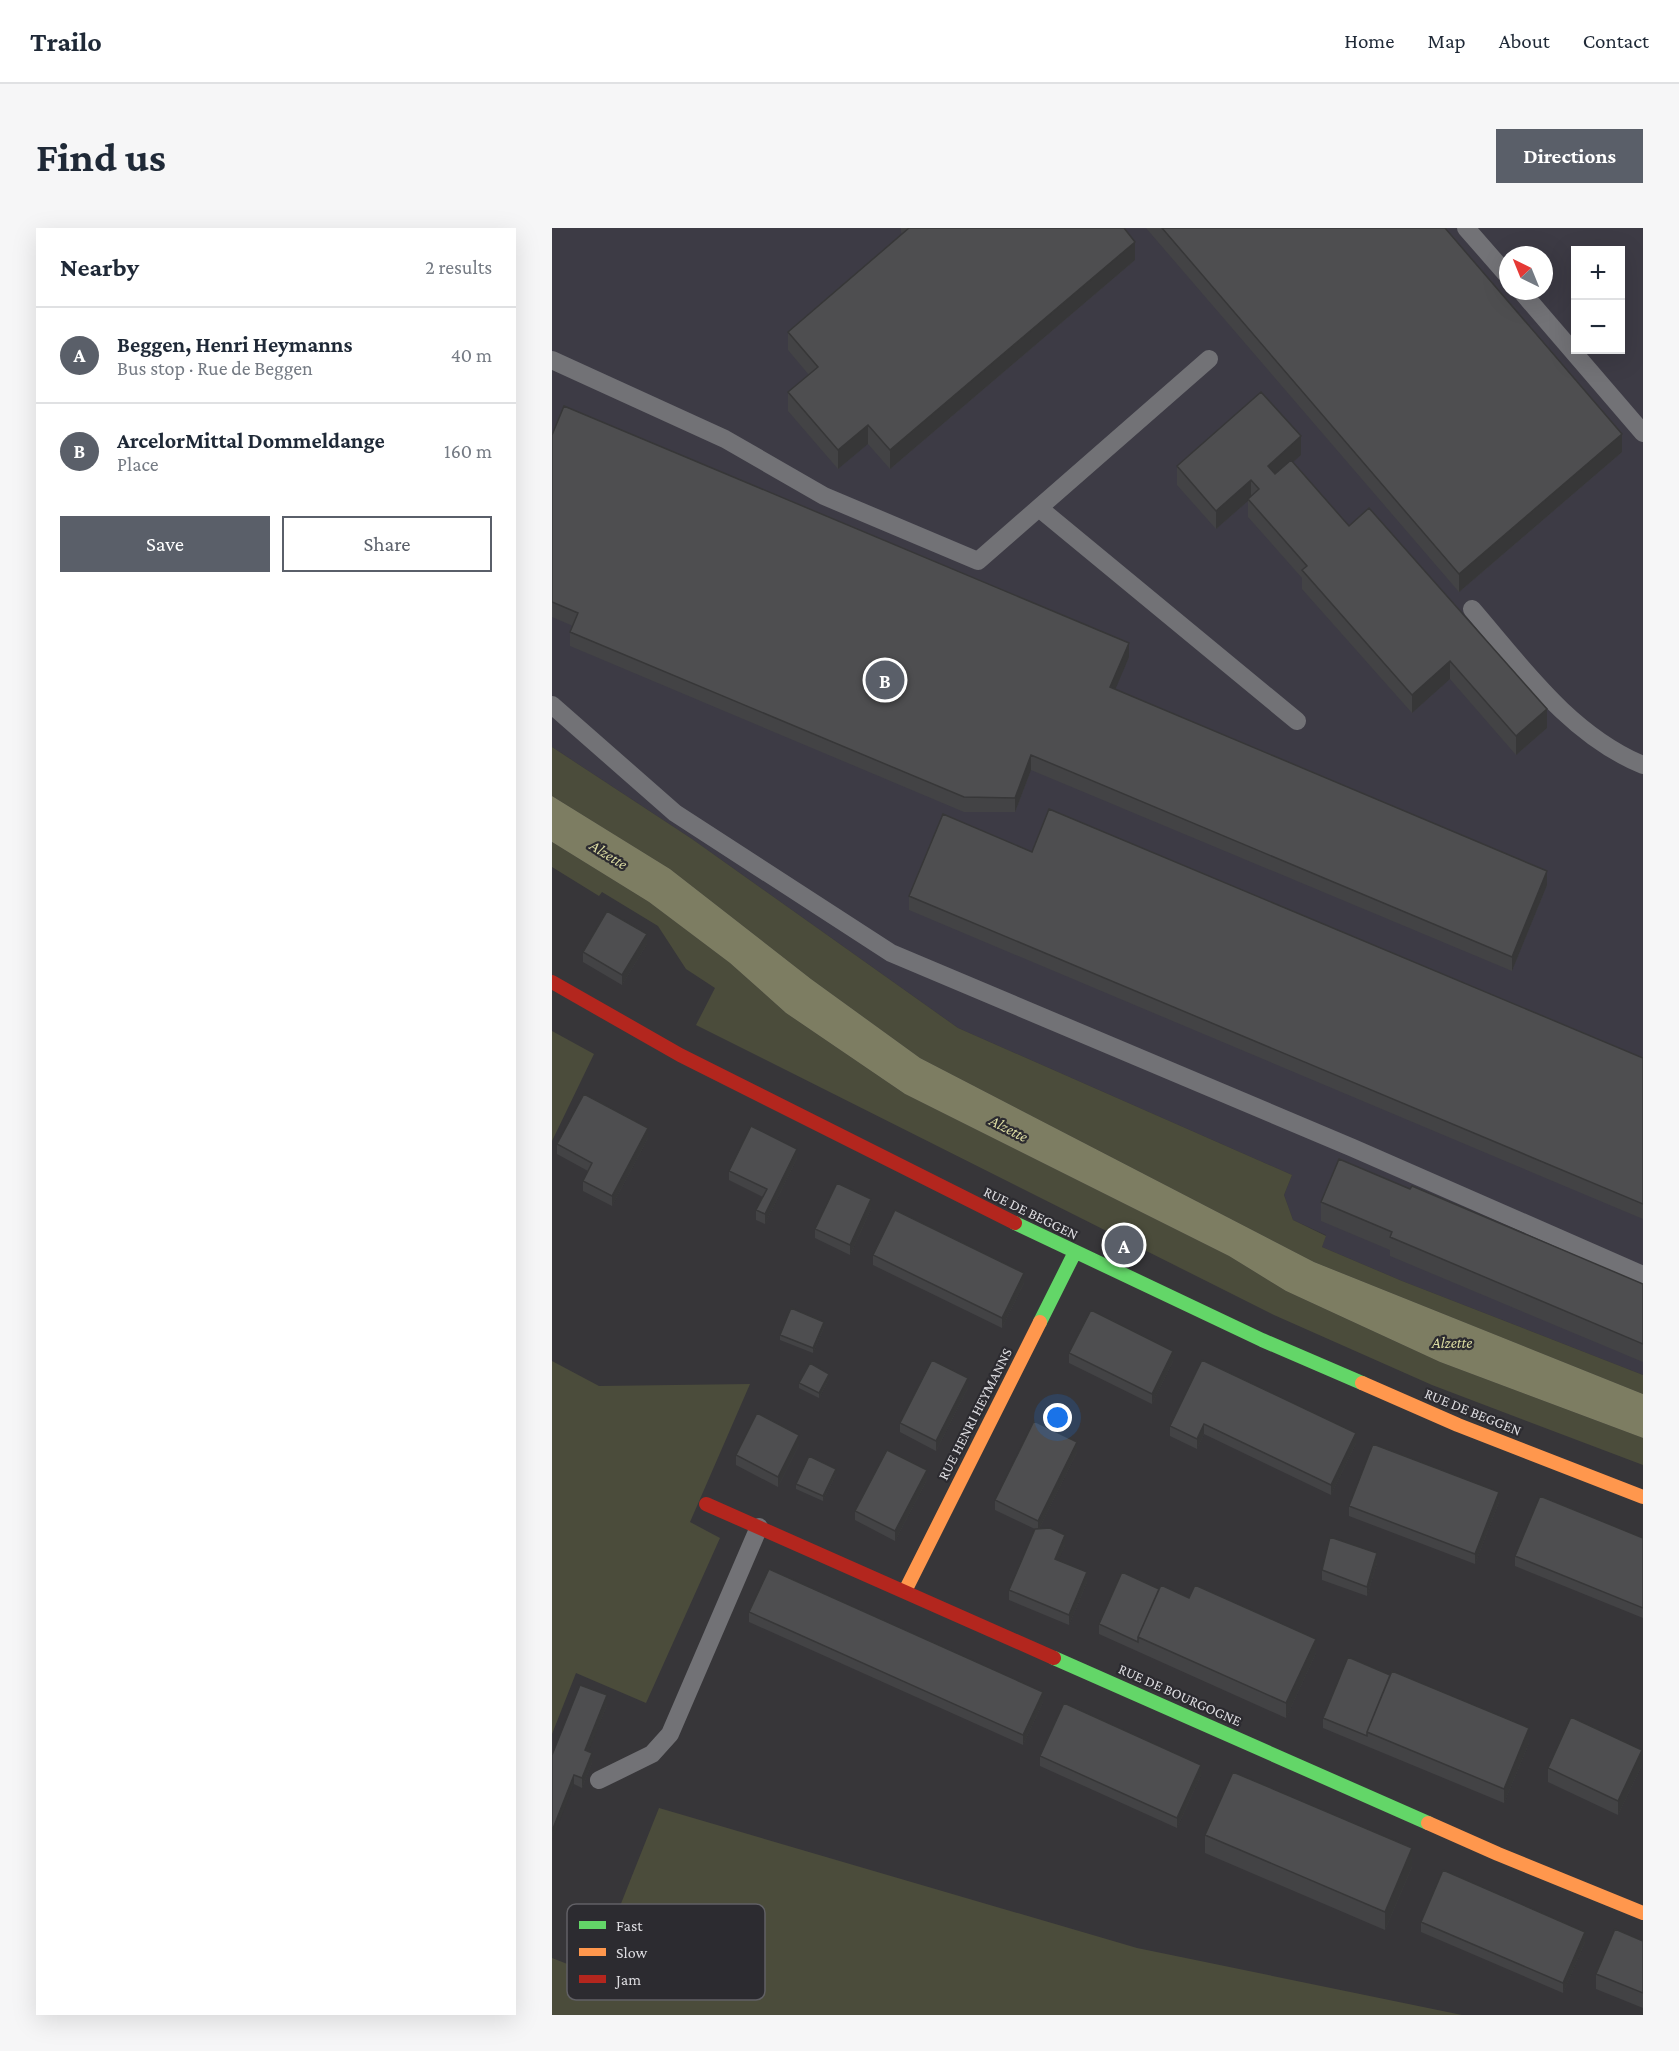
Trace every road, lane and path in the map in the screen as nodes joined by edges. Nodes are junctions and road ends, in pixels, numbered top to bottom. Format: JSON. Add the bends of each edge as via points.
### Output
{"nodes":[{"id":1,"x":1466,"y":228,"type":"edge"},
{"id":2,"x":1499,"y":266,"type":"edge"},
{"id":3,"x":1529,"y":300,"type":"edge"},
{"id":4,"x":1209,"y":359,"type":"dead end"},
{"id":5,"x":552,"y":360,"type":"edge"},
{"id":6,"x":1643,"y":433,"type":"edge"},
{"id":7,"x":1040,"y":508,"type":"junction"},
{"id":8,"x":1472,"y":609,"type":"dead end"},
{"id":9,"x":552,"y":705,"type":"edge"},
{"id":10,"x":1297,"y":721,"type":"dead end"},
{"id":11,"x":1643,"y":765,"type":"edge"},
{"id":12,"x":552,"y":982,"type":"edge"},
{"id":13,"x":1075,"y":1252,"type":"junction"},
{"id":14,"x":1643,"y":1275,"type":"edge"},
{"id":15,"x":1643,"y":1497,"type":"edge"},
{"id":16,"x":706,"y":1504,"type":"dead end"},
{"id":17,"x":759,"y":1527,"type":"junction"},
{"id":18,"x":905,"y":1591,"type":"junction"},
{"id":19,"x":598,"y":1780,"type":"dead end"},
{"id":20,"x":1643,"y":1913,"type":"edge"}],
"edges":[{"from":1,"to":2,"type":"lane"},
{"from":3,"to":6,"type":"lane"},
{"from":4,"to":7,"type":"lane"},
{"from":5,"to":7,"type":"lane","via":[[725,439],[824,496],[978,561]]},
{"from":7,"to":10,"type":"lane"},
{"from":8,"to":11,"type":"lane","via":[[1585,732],[1621,756]]},
{"from":9,"to":14,"type":"lane","via":[[675,813],[891,953]]},
{"from":12,"to":13,"type":"street","name":"RUE DE BEGGEN","via":[[680,1055]]},
{"from":13,"to":15,"type":"street","name":"RUE DE BEGGEN","via":[[1262,1340],[1458,1425]]},
{"from":13,"to":18,"type":"street","name":"RUE HENRI HEYMANNS"},
{"from":16,"to":17,"type":"street","name":"RUE DE BOURGOGNE"},
{"from":17,"to":18,"type":"street","name":"RUE DE BOURGOGNE"},
{"from":17,"to":19,"type":"lane","via":[[670,1734],[652,1754]]},
{"from":18,"to":20,"type":"street","name":"RUE DE BOURGOGNE","via":[[1498,1854]]}]}
